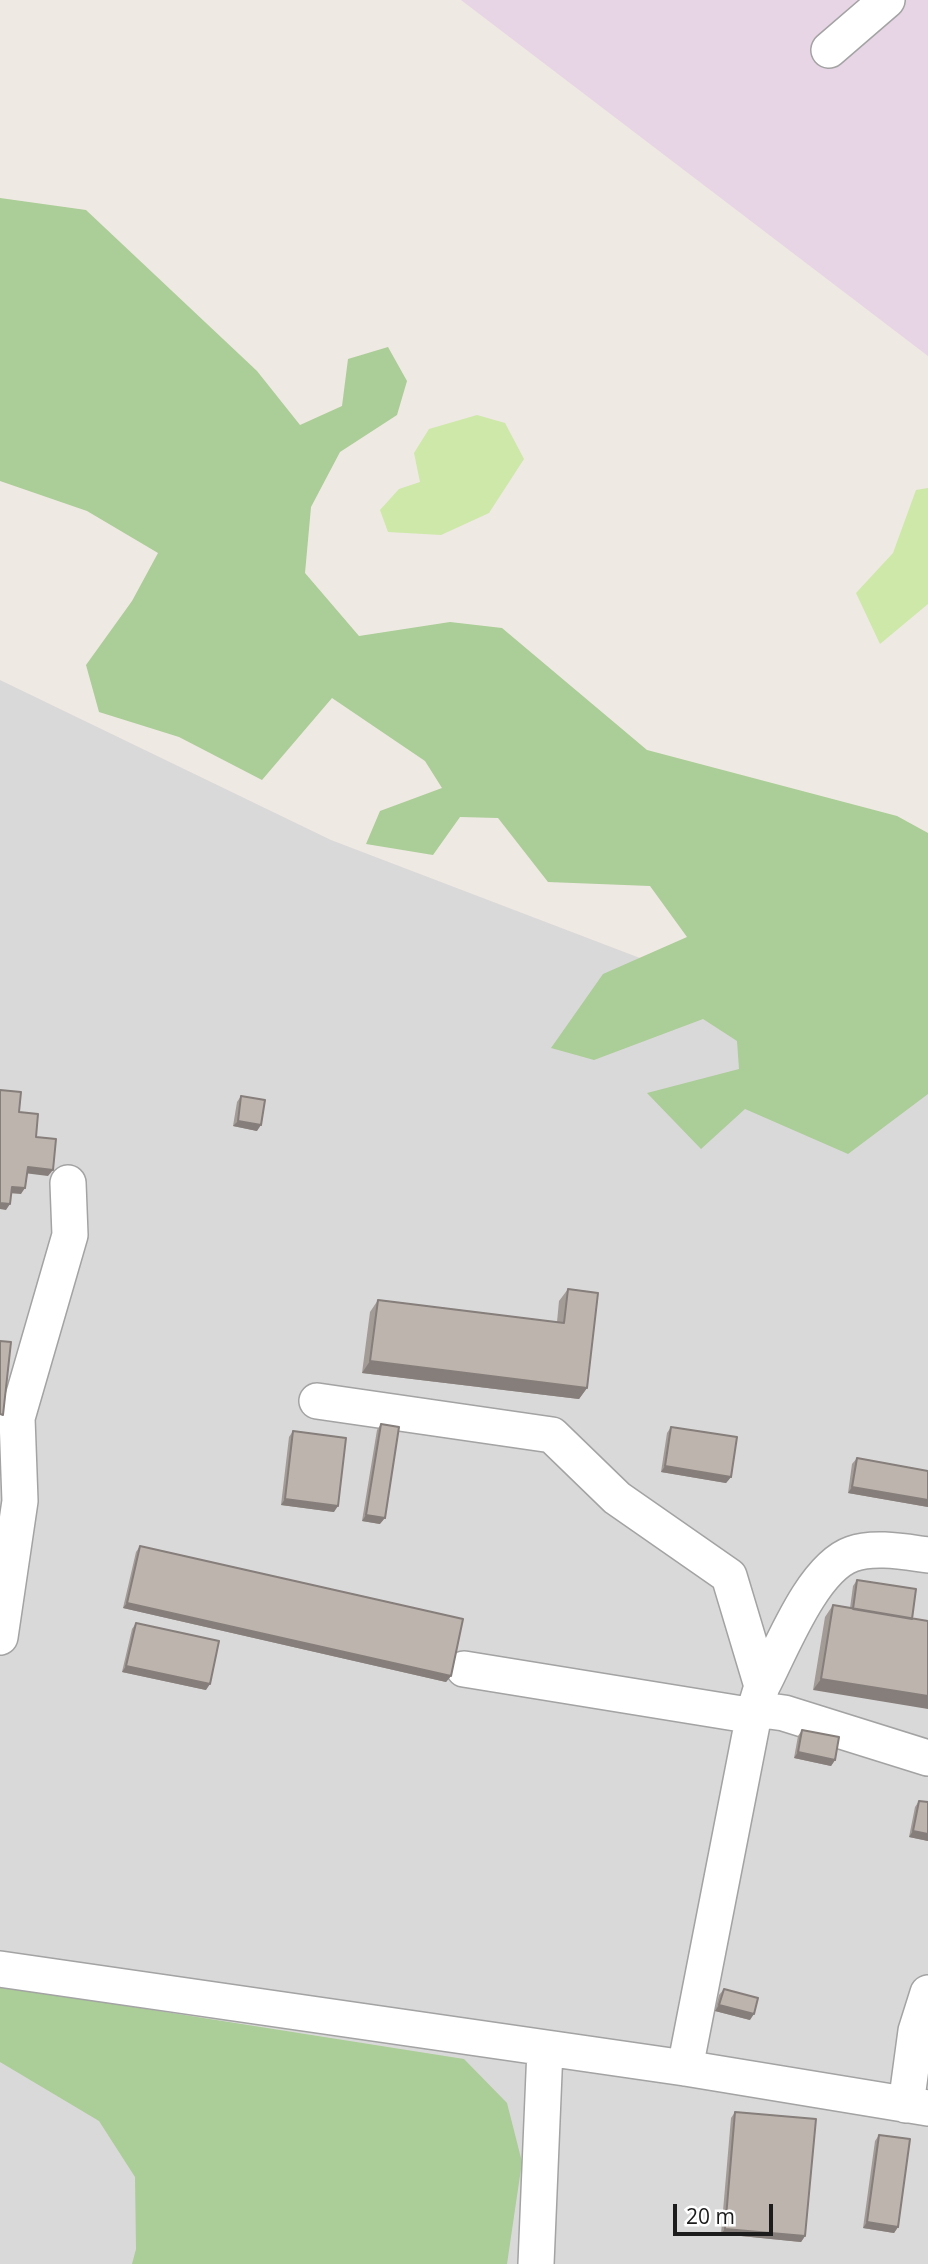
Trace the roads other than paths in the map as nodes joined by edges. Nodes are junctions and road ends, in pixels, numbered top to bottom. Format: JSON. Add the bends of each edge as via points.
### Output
{"nodes":[{"id":1,"x":887,"y":0,"type":"edge"},
{"id":2,"x":829,"y":50,"type":"dead end"},
{"id":3,"x":68,"y":1183,"type":"dead end"},
{"id":4,"x":317,"y":1401,"type":"dead end"},
{"id":5,"x":928,"y":1555,"type":"edge"},
{"id":6,"x":0,"y":1637,"type":"edge"},
{"id":7,"x":464,"y":1669,"type":"dead end"},
{"id":8,"x":757,"y":1704,"type":"junction"},
{"id":9,"x":928,"y":1758,"type":"edge"},
{"id":10,"x":0,"y":1969,"type":"edge"},
{"id":11,"x":928,"y":1993,"type":"edge"},
{"id":12,"x":545,"y":2049,"type":"junction"},
{"id":13,"x":685,"y":2068,"type":"junction"},
{"id":14,"x":917,"y":2106,"type":"edge"},
{"id":15,"x":536,"y":2264,"type":"edge"}],
"edges":[{"from":1,"to":2,"type":"street"},
{"from":3,"to":6,"type":"street","via":[[70,1235],[17,1418],[20,1501]]},
{"from":4,"to":8,"type":"street","via":[[552,1434],[617,1497],[729,1576]]},
{"from":5,"to":8,"type":"street","via":[[896,1550],[852,1554],[821,1575]]},
{"from":7,"to":8,"type":"street"},
{"from":8,"to":9,"type":"street"},
{"from":8,"to":13,"type":"street"},
{"from":10,"to":12,"type":"street"},
{"from":11,"to":14,"type":"street","via":[[916,2031]]},
{"from":12,"to":13,"type":"street"},
{"from":12,"to":15,"type":"street"},
{"from":13,"to":14,"type":"street"}]}
